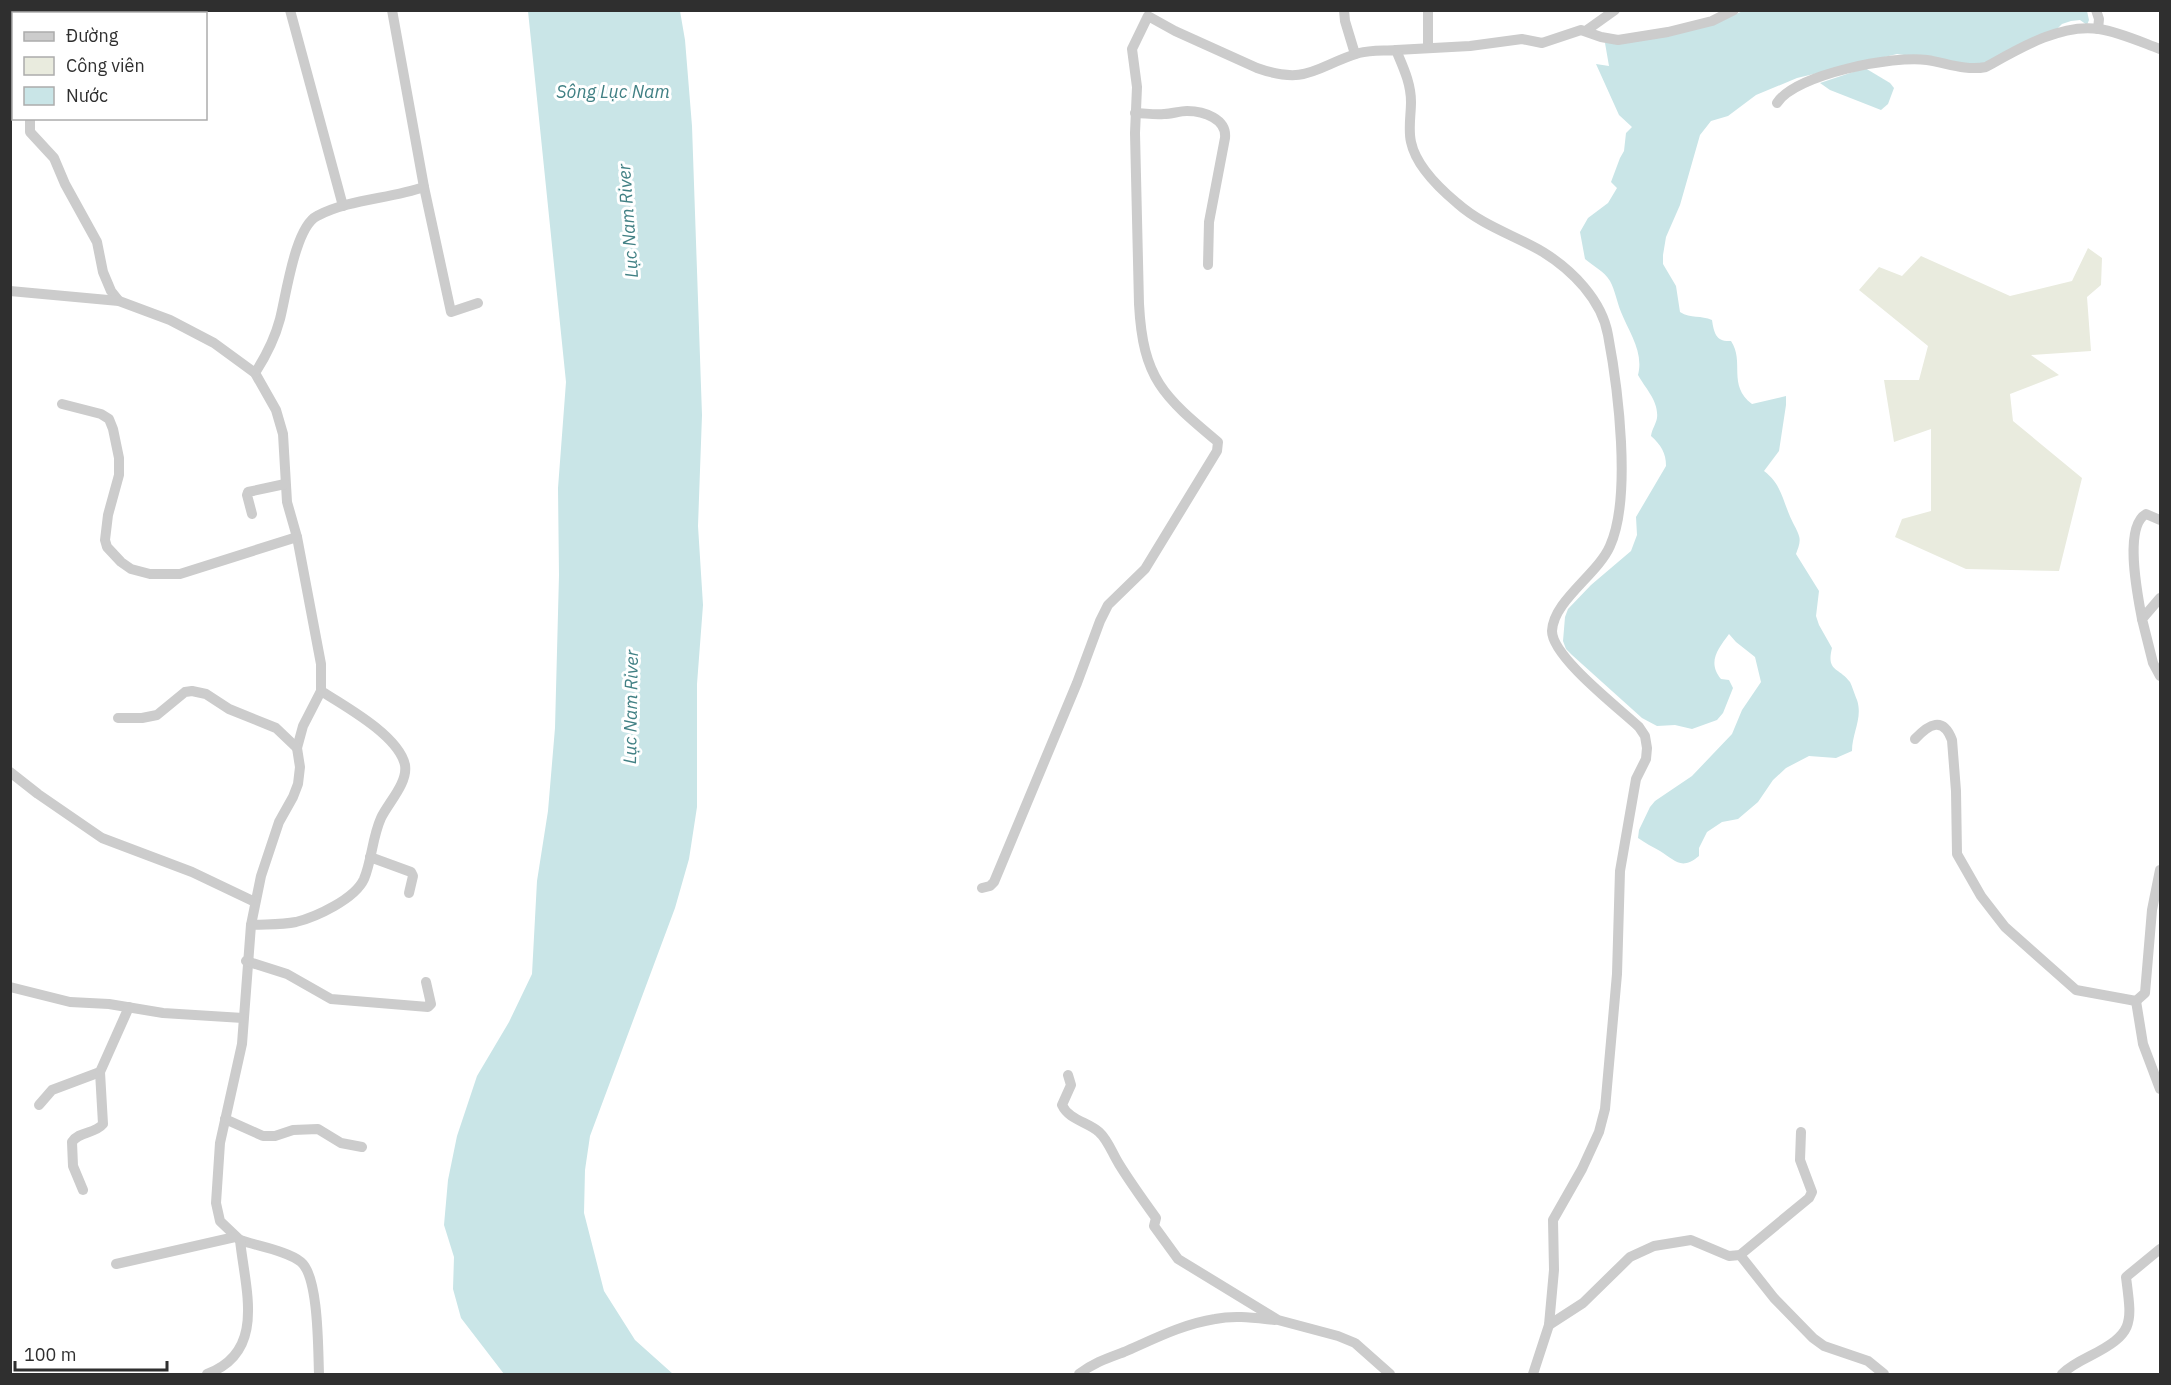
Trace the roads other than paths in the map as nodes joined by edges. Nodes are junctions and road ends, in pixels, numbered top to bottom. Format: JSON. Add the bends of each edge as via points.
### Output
{"nodes":[{"id":1,"x":290,"y":10,"type":"edge"},
{"id":2,"x":392,"y":10,"type":"edge"},
{"id":3,"x":1344,"y":10,"type":"edge"},
{"id":4,"x":1428,"y":10,"type":"edge"},
{"id":5,"x":1615,"y":10,"type":"edge"},
{"id":6,"x":1707,"y":10,"type":"edge"},
{"id":7,"x":1734,"y":10,"type":"edge"},
{"id":8,"x":2096,"y":10,"type":"edge"},
{"id":9,"x":1144,"y":13,"type":"edge"},
{"id":10,"x":1700,"y":22,"type":"junction"},
{"id":11,"x":2098,"y":29,"type":"junction"},
{"id":12,"x":1587,"y":30,"type":"junction"},
{"id":13,"x":1428,"y":48,"type":"junction"},
{"id":14,"x":2160,"y":49,"type":"edge"},
{"id":15,"x":1396,"y":50,"type":"junction"},
{"id":16,"x":1355,"y":54,"type":"junction"},
{"id":17,"x":1778,"y":103,"type":"dead end"},
{"id":18,"x":1135,"y":113,"type":"junction"},
{"id":19,"x":30,"y":120,"type":"edge"},
{"id":20,"x":424,"y":188,"type":"junction"},
{"id":21,"x":343,"y":206,"type":"junction"},
{"id":22,"x":1208,"y":265,"type":"dead end"},
{"id":23,"x":10,"y":291,"type":"edge"},
{"id":24,"x":119,"y":301,"type":"junction"},
{"id":25,"x":478,"y":303,"type":"dead end"},
{"id":26,"x":255,"y":373,"type":"junction"},
{"id":27,"x":62,"y":404,"type":"dead end"},
{"id":28,"x":285,"y":484,"type":"junction"},
{"id":29,"x":252,"y":514,"type":"dead end"},
{"id":30,"x":2160,"y":519,"type":"edge"},
{"id":31,"x":297,"y":537,"type":"junction"},
{"id":32,"x":2160,"y":598,"type":"edge"},
{"id":33,"x":2142,"y":619,"type":"junction"},
{"id":34,"x":2160,"y":676,"type":"edge"},
{"id":35,"x":321,"y":691,"type":"junction"},
{"id":36,"x":118,"y":718,"type":"dead end"},
{"id":37,"x":1915,"y":738,"type":"dead end"},
{"id":38,"x":297,"y":748,"type":"junction"},
{"id":39,"x":10,"y":772,"type":"edge"},
{"id":40,"x":370,"y":857,"type":"junction"},
{"id":41,"x":2160,"y":870,"type":"edge"},
{"id":42,"x":982,"y":888,"type":"dead end"},
{"id":43,"x":409,"y":893,"type":"dead end"},
{"id":44,"x":255,"y":902,"type":"junction"},
{"id":45,"x":250,"y":925,"type":"junction"},
{"id":46,"x":246,"y":961,"type":"junction"},
{"id":47,"x":426,"y":982,"type":"dead end"},
{"id":48,"x":10,"y":987,"type":"edge"},
{"id":49,"x":2136,"y":1001,"type":"junction"},
{"id":50,"x":129,"y":1007,"type":"junction"},
{"id":51,"x":243,"y":1018,"type":"junction"},
{"id":52,"x":100,"y":1072,"type":"junction"},
{"id":53,"x":1068,"y":1075,"type":"dead end"},
{"id":54,"x":2160,"y":1089,"type":"edge"},
{"id":55,"x":39,"y":1105,"type":"dead end"},
{"id":56,"x":225,"y":1119,"type":"junction"},
{"id":57,"x":1801,"y":1132,"type":"dead end"},
{"id":58,"x":362,"y":1147,"type":"dead end"},
{"id":59,"x":83,"y":1190,"type":"dead end"},
{"id":60,"x":238,"y":1238,"type":"junction"},
{"id":61,"x":2160,"y":1249,"type":"edge"},
{"id":62,"x":1740,"y":1255,"type":"junction"},
{"id":63,"x":116,"y":1264,"type":"dead end"},
{"id":64,"x":1278,"y":1320,"type":"junction"},
{"id":65,"x":1549,"y":1325,"type":"junction"},
{"id":66,"x":207,"y":1374,"type":"edge"},
{"id":67,"x":319,"y":1374,"type":"edge"},
{"id":68,"x":1079,"y":1374,"type":"edge"},
{"id":69,"x":1390,"y":1374,"type":"edge"},
{"id":70,"x":1533,"y":1374,"type":"edge"},
{"id":71,"x":1884,"y":1374,"type":"edge"},
{"id":72,"x":2062,"y":1374,"type":"edge"}],
"edges":[{"from":1,"to":21,"type":"street"},
{"from":2,"to":20,"type":"street"},
{"from":3,"to":16,"type":"street"},
{"from":4,"to":13,"type":"street"},
{"from":5,"to":12,"type":"street"},
{"from":6,"to":10,"type":"street"},
{"from":7,"to":10,"type":"street","via":[[1712,21]]},
{"from":8,"to":11,"type":"street"},
{"from":9,"to":16,"type":"street","via":[[1175,32],[1269,72],[1309,74]]},
{"from":9,"to":18,"type":"street","via":[[1132,49],[1137,87]]},
{"from":10,"to":12,"type":"street","via":[[1618,40]]},
{"from":11,"to":14,"type":"street"},
{"from":11,"to":17,"type":"street","via":[[2066,31],[1980,68],[1925,60],[1864,65],[1826,74],[1788,93]]},
{"from":12,"to":13,"type":"street","via":[[1576,30],[1542,43],[1522,39]]},
{"from":13,"to":15,"type":"street"},
{"from":15,"to":16,"type":"street"},
{"from":15,"to":65,"type":"street","via":[[1410,87],[1410,135],[1417,158],[1466,211],[1544,253],[1588,292],[1608,333],[1616,390],[1621,486],[1615,535],[1605,557],[1564,603],[1552,631],[1559,651],[1639,727],[1647,748],[1636,779],[1621,861],[1617,974],[1605,1108],[1582,1169],[1553,1220]]},
{"from":18,"to":22,"type":"street","via":[[1203,112],[1224,127],[1209,222]]},
{"from":18,"to":42,"type":"street","via":[[1140,327],[1146,355],[1160,387],[1180,410],[1218,441],[1218,451],[1145,569],[1108,605],[994,882]]},
{"from":19,"to":24,"type":"street","via":[[30,132],[54,158],[97,242],[103,272]]},
{"from":20,"to":21,"type":"street"},
{"from":20,"to":25,"type":"street","via":[[451,312]]},
{"from":21,"to":26,"type":"street","via":[[314,217],[307,226],[291,266],[276,331]]},
{"from":23,"to":24,"type":"street"},
{"from":24,"to":26,"type":"street","via":[[206,338]]},
{"from":26,"to":28,"type":"street","via":[[276,410],[283,434]]},
{"from":27,"to":31,"type":"street","via":[[109,419],[119,475],[105,540],[107,547],[131,569],[150,574],[180,574]]},
{"from":28,"to":29,"type":"street","via":[[248,492]]},
{"from":28,"to":31,"type":"street"},
{"from":30,"to":33,"type":"street","via":[[2146,514],[2137,526],[2134,566]]},
{"from":31,"to":35,"type":"street","via":[[321,664]]},
{"from":32,"to":33,"type":"street"},
{"from":33,"to":34,"type":"street","via":[[2152,663]]},
{"from":35,"to":38,"type":"street","via":[[308,713]]},
{"from":35,"to":40,"type":"street","via":[[393,744],[405,765],[401,784],[374,834]]},
{"from":36,"to":38,"type":"street","via":[[157,715],[185,692],[192,691],[276,728]]},
{"from":37,"to":49,"type":"street","via":[[1931,725],[1938,724],[1950,732],[1957,854],[1972,883],[2001,922],[2076,990]]},
{"from":38,"to":44,"type":"street","via":[[298,784],[279,822]]},
{"from":39,"to":44,"type":"street","via":[[102,838],[192,872]]},
{"from":40,"to":43,"type":"street","via":[[411,872]]},
{"from":40,"to":45,"type":"street","via":[[364,880],[347,899],[296,922]]},
{"from":41,"to":49,"type":"street","via":[[2152,910],[2147,988]]},
{"from":44,"to":45,"type":"street"},
{"from":45,"to":46,"type":"street"},
{"from":46,"to":47,"type":"street","via":[[286,974],[317,993],[339,1000],[428,1007],[431,1004]]},
{"from":46,"to":51,"type":"street"},
{"from":48,"to":50,"type":"street","via":[[70,1002]]},
{"from":49,"to":54,"type":"street","via":[[2143,1044]]},
{"from":50,"to":51,"type":"street"},
{"from":50,"to":52,"type":"street"},
{"from":51,"to":56,"type":"street","via":[[242,1044]]},
{"from":52,"to":55,"type":"street","via":[[52,1090]]},
{"from":52,"to":59,"type":"street","via":[[103,1124],[72,1142],[73,1166]]},
{"from":53,"to":64,"type":"street","via":[[1071,1085],[1063,1109],[1107,1141],[1156,1218],[1154,1226],[1173,1253]]},
{"from":56,"to":58,"type":"street","via":[[263,1136],[318,1129],[341,1143]]},
{"from":56,"to":60,"type":"street","via":[[216,1203],[220,1221]]},
{"from":57,"to":62,"type":"street","via":[[1800,1160],[1812,1192]]},
{"from":60,"to":63,"type":"street"},
{"from":60,"to":66,"type":"street","via":[[248,1313],[245,1340],[225,1366]]},
{"from":60,"to":67,"type":"street","via":[[294,1257],[308,1269]]},
{"from":61,"to":72,"type":"street","via":[[2126,1277],[2131,1308],[2127,1329],[2112,1345]]},
{"from":62,"to":65,"type":"street","via":[[1729,1256],[1691,1240],[1654,1246],[1630,1257],[1583,1304]]},
{"from":62,"to":71,"type":"street","via":[[1813,1338],[1824,1346],[1868,1361]]},
{"from":64,"to":68,"type":"street","via":[[1239,1317],[1199,1322],[1105,1359]]},
{"from":64,"to":69,"type":"street","via":[[1355,1343]]},
{"from":65,"to":70,"type":"street"}]}
